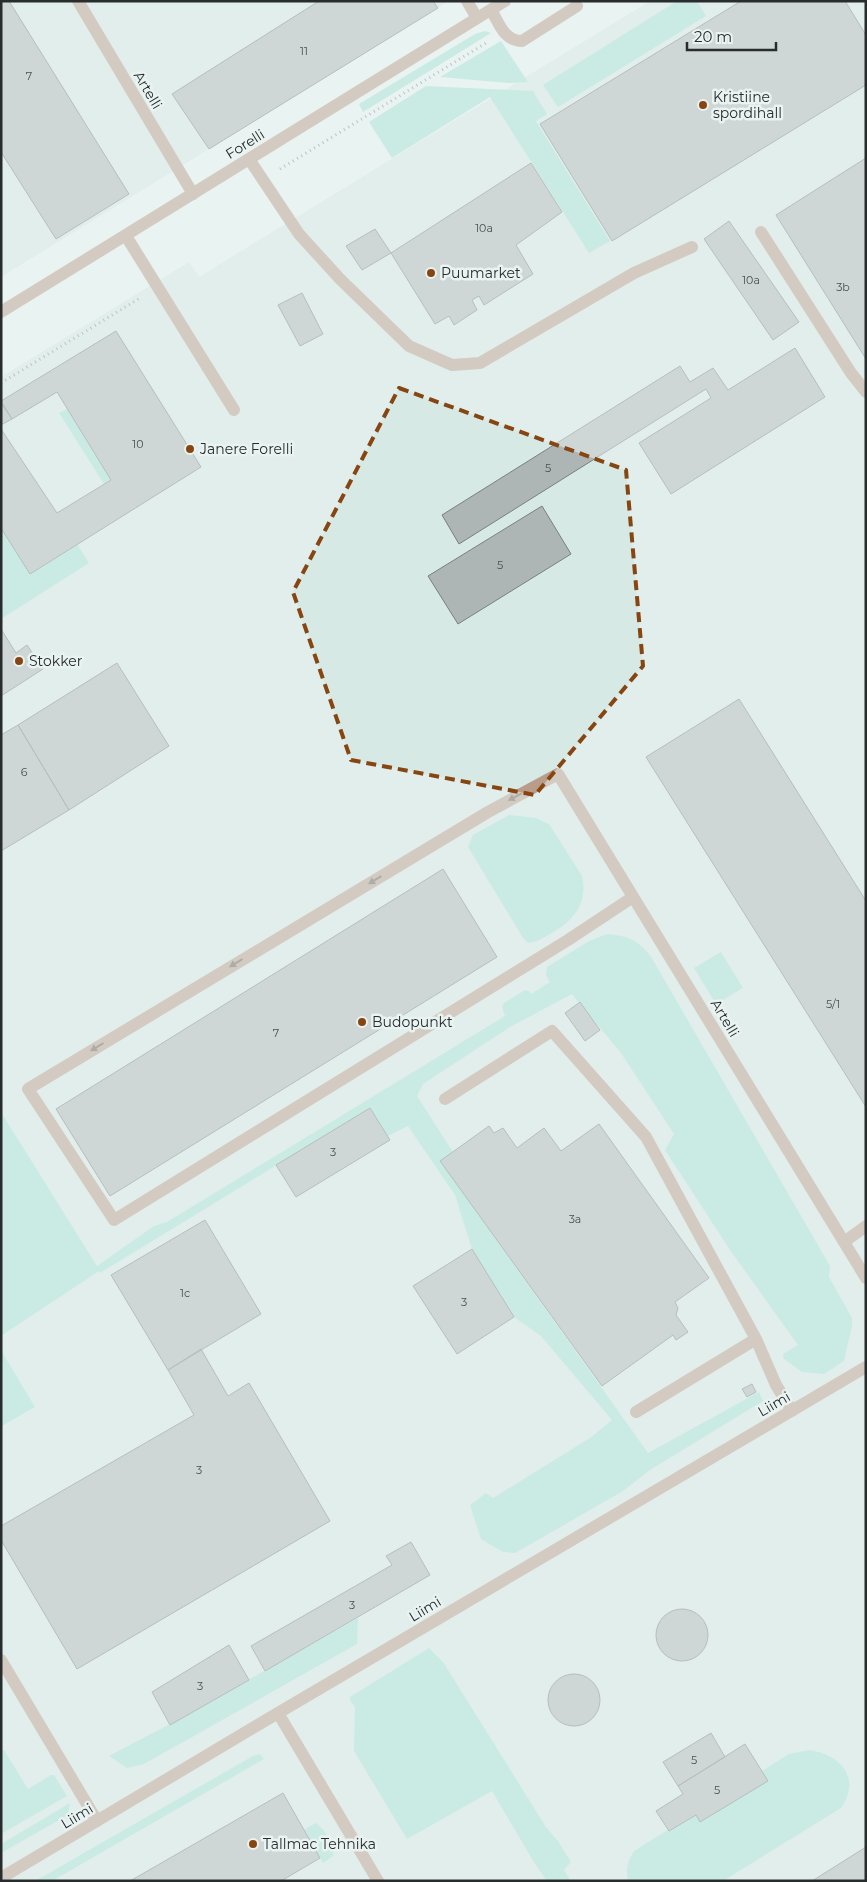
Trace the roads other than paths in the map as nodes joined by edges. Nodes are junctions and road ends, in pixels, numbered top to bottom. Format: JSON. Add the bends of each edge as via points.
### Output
{"nodes":[{"id":1,"x":78,"y":1,"type":"edge"},
{"id":2,"x":467,"y":1,"type":"edge"},
{"id":3,"x":505,"y":1,"type":"edge"},
{"id":4,"x":579,"y":3,"type":"edge"},
{"id":5,"x":492,"y":10,"type":"junction"},
{"id":6,"x":477,"y":18,"type":"junction"},
{"id":7,"x":249,"y":159,"type":"junction"},
{"id":8,"x":193,"y":194,"type":"junction"},
{"id":9,"x":761,"y":232,"type":"dead end"},
{"id":10,"x":126,"y":236,"type":"junction"},
{"id":11,"x":692,"y":247,"type":"dead end"},
{"id":12,"x":1,"y":312,"type":"edge"},
{"id":13,"x":866,"y":392,"type":"edge"},
{"id":14,"x":234,"y":410,"type":"dead end"},
{"id":15,"x":633,"y":897,"type":"junction"},
{"id":16,"x":445,"y":1099,"type":"dead end"},
{"id":17,"x":866,"y":1226,"type":"edge"},
{"id":18,"x":844,"y":1242,"type":"junction"},
{"id":19,"x":866,"y":1278,"type":"edge"},
{"id":20,"x":756,"y":1339,"type":"junction"},
{"id":21,"x":866,"y":1367,"type":"edge"},
{"id":22,"x":792,"y":1411,"type":"junction"},
{"id":23,"x":636,"y":1412,"type":"dead end"},
{"id":24,"x":1,"y":1660,"type":"edge"},
{"id":25,"x":278,"y":1713,"type":"junction"},
{"id":26,"x":98,"y":1821,"type":"junction"},
{"id":27,"x":1,"y":1878,"type":"edge"},
{"id":28,"x":378,"y":1881,"type":"edge"}],
"edges":[{"from":1,"to":8,"type":"street","name":"Artelli"},
{"from":2,"to":6,"type":"street"},
{"from":3,"to":5,"type":"street","name":"Forelli"},
{"from":4,"to":5,"type":"street","via":[[522,41],[507,36]]},
{"from":5,"to":6,"type":"street","name":"Forelli"},
{"from":6,"to":7,"type":"street","name":"Forelli"},
{"from":7,"to":8,"type":"street","name":"Forelli"},
{"from":7,"to":11,"type":"street","via":[[299,234],[340,279],[409,346],[452,365],[480,363],[634,274]]},
{"from":8,"to":10,"type":"street","name":"Forelli"},
{"from":9,"to":13,"type":"street"},
{"from":10,"to":12,"type":"street","name":"Forelli"},
{"from":10,"to":14,"type":"street"},
{"from":15,"to":15,"type":"street","name":"Artelli","one_way":true,"via":[[558,774],[488,812],[28,1089],[114,1220]]},
{"from":15,"to":18,"type":"street","name":"Artelli"},
{"from":16,"to":20,"type":"street","via":[[552,1031],[646,1137]]},
{"from":17,"to":18,"type":"street"},
{"from":18,"to":19,"type":"street","name":"Artelli"},
{"from":20,"to":22,"type":"street","via":[[776,1385]]},
{"from":20,"to":23,"type":"street"},
{"from":21,"to":22,"type":"street","name":"Liimi"},
{"from":22,"to":25,"type":"street","name":"Liimi"},
{"from":24,"to":26,"type":"street"},
{"from":25,"to":26,"type":"street","name":"Liimi"},
{"from":25,"to":28,"type":"street"},
{"from":26,"to":27,"type":"street","name":"Liimi"}]}
